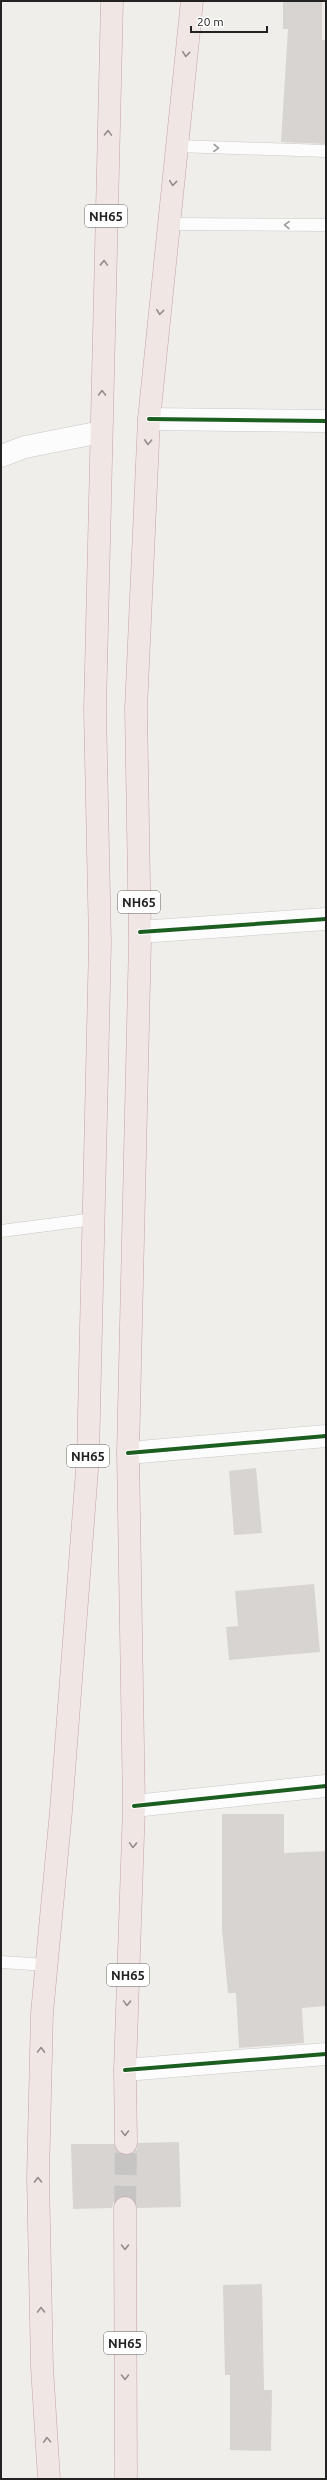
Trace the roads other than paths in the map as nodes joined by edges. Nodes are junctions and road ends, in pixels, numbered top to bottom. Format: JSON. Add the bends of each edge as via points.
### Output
{"nodes":[{"id":1,"x":112,"y":1,"type":"edge"},
{"id":2,"x":192,"y":1,"type":"edge"},
{"id":3,"x":177,"y":146,"type":"junction"},
{"id":4,"x":326,"y":151,"type":"edge"},
{"id":5,"x":169,"y":224,"type":"junction"},
{"id":6,"x":326,"y":225,"type":"edge"},
{"id":7,"x":149,"y":419,"type":"junction"},
{"id":8,"x":326,"y":421,"type":"edge"},
{"id":9,"x":101,"y":432,"type":"junction"},
{"id":10,"x":1,"y":456,"type":"edge"},
{"id":11,"x":326,"y":919,"type":"edge"},
{"id":12,"x":140,"y":932,"type":"junction"},
{"id":13,"x":94,"y":1219,"type":"junction"},
{"id":14,"x":1,"y":1231,"type":"edge"},
{"id":15,"x":326,"y":1436,"type":"edge"},
{"id":16,"x":128,"y":1453,"type":"junction"},
{"id":17,"x":326,"y":1786,"type":"edge"},
{"id":18,"x":134,"y":1806,"type":"junction"},
{"id":19,"x":1,"y":1962,"type":"edge"},
{"id":20,"x":47,"y":1965,"type":"junction"},
{"id":21,"x":326,"y":2054,"type":"edge"},
{"id":22,"x":125,"y":2070,"type":"junction"},
{"id":23,"x":126,"y":2144,"type":"tunnel mouth"},
{"id":24,"x":125,"y":2208,"type":"tunnel mouth"},
{"id":25,"x":49,"y":2479,"type":"edge"},
{"id":26,"x":126,"y":2479,"type":"edge"}],
"edges":[{"from":9,"to":1,"type":"highway","number":"NH65","one_way":true},
{"from":2,"to":3,"type":"highway","number":"NH65","one_way":true},
{"from":3,"to":4,"type":"lane","one_way":true},
{"from":3,"to":5,"type":"highway","number":"NH65","one_way":true},
{"from":6,"to":5,"type":"lane","one_way":true},
{"from":5,"to":7,"type":"highway","number":"NH65","one_way":true},
{"from":7,"to":8,"type":"street"},
{"from":7,"to":12,"type":"highway","number":"NH65","one_way":true,"via":[[136,709]]},
{"from":9,"to":10,"type":"street","via":[[25,447]]},
{"from":9,"to":13,"type":"highway","number":"NH65","via":[[95,710],[100,943]]},
{"from":11,"to":12,"type":"street"},
{"from":12,"to":16,"type":"highway","number":"NH65"},
{"from":13,"to":14,"type":"lane"},
{"from":13,"to":20,"type":"highway","number":"NH65","via":[[88,1457]]},
{"from":15,"to":16,"type":"street"},
{"from":16,"to":18,"type":"highway","number":"NH65"},
{"from":17,"to":18,"type":"street"},
{"from":18,"to":22,"type":"highway","number":"NH65","one_way":true},
{"from":19,"to":20,"type":"lane"},
{"from":25,"to":20,"type":"highway","number":"NH65","one_way":true,"via":[[42,2366],[38,2177],[42,2013]]},
{"from":21,"to":22,"type":"street"},
{"from":22,"to":23,"type":"highway","number":"NH65","one_way":true},
{"from":24,"to":26,"type":"highway","number":"NH65","one_way":true}]}
